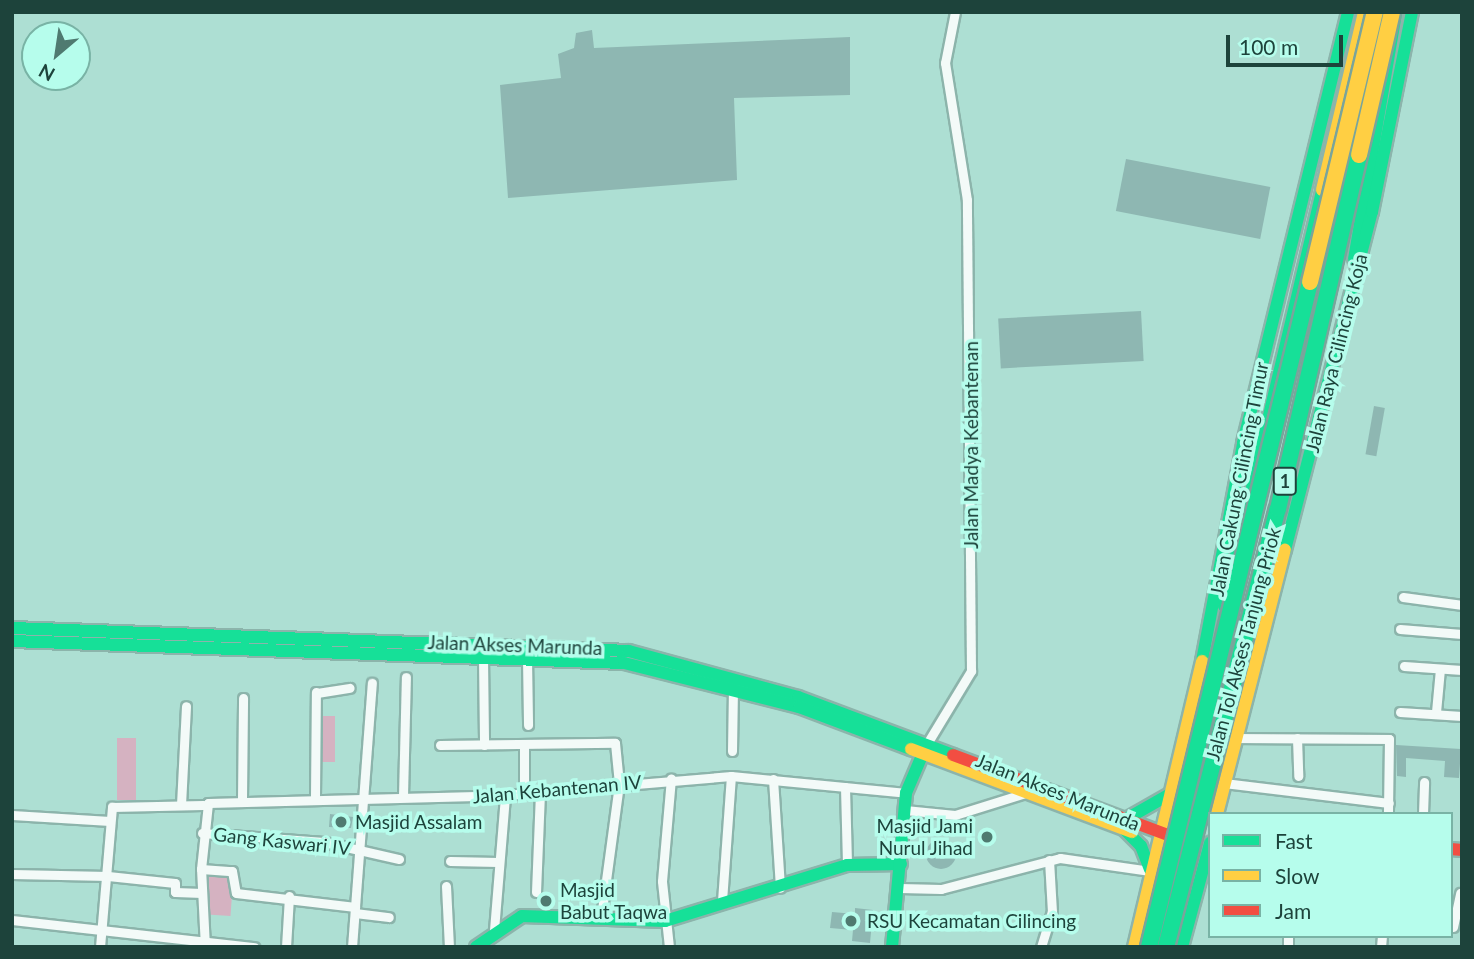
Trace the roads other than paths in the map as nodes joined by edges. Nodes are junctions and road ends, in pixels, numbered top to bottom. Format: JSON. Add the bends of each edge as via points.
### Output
{"nodes":[{"id":1,"x":955,"y":12,"type":"edge"},
{"id":2,"x":1348,"y":12,"type":"edge"},
{"id":3,"x":1364,"y":12,"type":"edge"},
{"id":4,"x":1375,"y":12,"type":"edge"},
{"id":5,"x":1394,"y":12,"type":"edge"},
{"id":6,"x":1412,"y":12,"type":"edge"},
{"id":7,"x":1356,"y":265,"type":"junction"},
{"id":8,"x":1403,"y":597,"type":"dead end"},
{"id":9,"x":1462,"y":605,"type":"edge"},
{"id":10,"x":12,"y":628,"type":"edge"},
{"id":11,"x":1400,"y":629,"type":"dead end"},
{"id":12,"x":1462,"y":634,"type":"edge"},
{"id":13,"x":12,"y":641,"type":"edge"},
{"id":14,"x":483,"y":657,"type":"junction"},
{"id":15,"x":527,"y":659,"type":"junction"},
{"id":16,"x":1404,"y":666,"type":"dead end"},
{"id":17,"x":1440,"y":668,"type":"junction"},
{"id":18,"x":1462,"y":670,"type":"edge"},
{"id":19,"x":406,"y":677,"type":"dead end"},
{"id":20,"x":1199,"y":677,"type":"junction"},
{"id":21,"x":372,"y":683,"type":"dead end"},
{"id":22,"x":350,"y":688,"type":"dead end"},
{"id":23,"x":733,"y":689,"type":"junction"},
{"id":24,"x":243,"y":698,"type":"dead end"},
{"id":25,"x":186,"y":706,"type":"dead end"},
{"id":26,"x":1400,"y":712,"type":"dead end"},
{"id":27,"x":1436,"y":712,"type":"junction"},
{"id":28,"x":1462,"y":716,"type":"edge"},
{"id":29,"x":528,"y":725,"type":"dead end"},
{"id":30,"x":1236,"y":738,"type":"junction"},
{"id":31,"x":1297,"y":738,"type":"junction"},
{"id":32,"x":440,"y":745,"type":"dead end"},
{"id":33,"x":484,"y":745,"type":"junction"},
{"id":34,"x":524,"y":746,"type":"junction"},
{"id":35,"x":924,"y":748,"type":"junction"},
{"id":36,"x":732,"y":751,"type":"dead end"},
{"id":37,"x":731,"y":776,"type":"junction"},
{"id":38,"x":1298,"y":776,"type":"dead end"},
{"id":39,"x":671,"y":778,"type":"junction"},
{"id":40,"x":773,"y":779,"type":"junction"},
{"id":41,"x":1424,"y":782,"type":"dead end"},
{"id":42,"x":1224,"y":783,"type":"junction"},
{"id":43,"x":619,"y":784,"type":"junction"},
{"id":44,"x":845,"y":788,"type":"junction"},
{"id":45,"x":1171,"y":791,"type":"junction"},
{"id":46,"x":540,"y":792,"type":"junction"},
{"id":47,"x":1025,"y":793,"type":"junction"},
{"id":48,"x":524,"y":794,"type":"junction"},
{"id":49,"x":505,"y":795,"type":"junction"},
{"id":50,"x":366,"y":796,"type":"junction"},
{"id":51,"x":403,"y":796,"type":"junction"},
{"id":52,"x":315,"y":797,"type":"junction"},
{"id":53,"x":243,"y":799,"type":"junction"},
{"id":54,"x":906,"y":801,"type":"junction"},
{"id":55,"x":1389,"y":803,"type":"junction"},
{"id":56,"x":205,"y":804,"type":"junction"},
{"id":57,"x":181,"y":805,"type":"junction"},
{"id":58,"x":1218,"y":808,"type":"edge"},
{"id":59,"x":1388,"y":812,"type":"edge"},
{"id":60,"x":1423,"y":812,"type":"edge"},
{"id":61,"x":12,"y":815,"type":"edge"},
{"id":62,"x":110,"y":821,"type":"junction"},
{"id":63,"x":1125,"y":823,"type":"junction"},
{"id":64,"x":202,"y":833,"type":"junction"},
{"id":65,"x":1157,"y":833,"type":"junction"},
{"id":66,"x":1207,"y":842,"type":"edge"},
{"id":67,"x":362,"y":849,"type":"junction"},
{"id":68,"x":399,"y":859,"type":"dead end"},
{"id":69,"x":1049,"y":860,"type":"junction"},
{"id":70,"x":450,"y":861,"type":"dead end"},
{"id":71,"x":498,"y":862,"type":"junction"},
{"id":72,"x":901,"y":864,"type":"junction"},
{"id":73,"x":847,"y":865,"type":"junction"},
{"id":74,"x":201,"y":869,"type":"junction"},
{"id":75,"x":1150,"y":870,"type":"junction"},
{"id":76,"x":12,"y":874,"type":"edge"},
{"id":77,"x":108,"y":876,"type":"junction"},
{"id":78,"x":446,"y":886,"type":"dead end"},
{"id":79,"x":780,"y":888,"type":"junction"},
{"id":80,"x":900,"y":888,"type":"junction"},
{"id":81,"x":536,"y":892,"type":"dead end"},
{"id":82,"x":202,"y":893,"type":"junction"},
{"id":83,"x":1202,"y":894,"type":"edge"},
{"id":84,"x":1460,"y":894,"type":"edge"},
{"id":85,"x":289,"y":896,"type":"junction"},
{"id":86,"x":722,"y":901,"type":"junction"},
{"id":87,"x":355,"y":910,"type":"junction"},
{"id":88,"x":601,"y":917,"type":"junction"},
{"id":89,"x":390,"y":918,"type":"dead end"},
{"id":90,"x":12,"y":920,"type":"edge"},
{"id":91,"x":665,"y":921,"type":"junction"},
{"id":92,"x":1455,"y":927,"type":"edge"},
{"id":93,"x":101,"y":930,"type":"junction"},
{"id":94,"x":494,"y":930,"type":"junction"},
{"id":95,"x":205,"y":943,"type":"edge"},
{"id":96,"x":480,"y":945,"type":"edge"},
{"id":97,"x":100,"y":947,"type":"edge"},
{"id":98,"x":254,"y":947,"type":"edge"},
{"id":99,"x":286,"y":947,"type":"edge"},
{"id":100,"x":352,"y":947,"type":"edge"},
{"id":101,"x":449,"y":947,"type":"edge"},
{"id":102,"x":669,"y":947,"type":"edge"},
{"id":103,"x":892,"y":947,"type":"edge"},
{"id":104,"x":1041,"y":947,"type":"edge"},
{"id":105,"x":1134,"y":947,"type":"edge"},
{"id":106,"x":1149,"y":947,"type":"edge"},
{"id":107,"x":1166,"y":947,"type":"edge"},
{"id":108,"x":1182,"y":947,"type":"edge"}],
"edges":[{"from":1,"to":35,"type":"street","name":"Jalan Madya Kebantenan","via":[[945,53],[967,200],[971,671]]},
{"from":2,"to":20,"type":"main road","name":"Jalan Cakung Cilincing Timur","via":[[1243,443]]},
{"from":3,"to":20,"type":"main road","via":[[1209,658]]},
{"from":4,"to":106,"type":"main road","name":"Jalan Tol Akses Tanjung Priok","number":"1","bridge":true},
{"from":5,"to":7,"type":"main road","bridge":true,"via":[[1354,230]]},
{"from":5,"to":107,"type":"main road","name":"Jalan Tol Akses Tanjung Priok","number":"1","bridge":true,"via":[[1278,509]]},
{"from":6,"to":7,"type":"main road","name":"Jalan Raya Cilincing Koja"},
{"from":7,"to":30,"type":"main road","name":"Jalan Raya Cilincing Koja"},
{"from":8,"to":9,"type":"street"},
{"from":10,"to":35,"type":"main road","name":"Jalan Akses Marunda","via":[[605,647],[749,681]]},
{"from":11,"to":12,"type":"street"},
{"from":13,"to":14,"type":"main road","name":"Jalan Akses Marunda"},
{"from":14,"to":15,"type":"main road","name":"Jalan Akses Marunda"},
{"from":14,"to":33,"type":"street"},
{"from":15,"to":23,"type":"main road","name":"Jalan Akses Marunda","via":[[599,658]]},
{"from":15,"to":29,"type":"street"},
{"from":16,"to":17,"type":"street"},
{"from":17,"to":18,"type":"street"},
{"from":17,"to":27,"type":"street"},
{"from":19,"to":51,"type":"street"},
{"from":20,"to":45,"type":"main road","name":"Jalan Cakung Cilincing Timur"},
{"from":21,"to":50,"type":"street"},
{"from":22,"to":52,"type":"street","via":[[317,692]]},
{"from":23,"to":35,"type":"main road","name":"Jalan Akses Marunda"},
{"from":23,"to":36,"type":"street"},
{"from":24,"to":53,"type":"street"},
{"from":25,"to":57,"type":"street"},
{"from":26,"to":27,"type":"street"},
{"from":27,"to":28,"type":"street"},
{"from":30,"to":31,"type":"street"},
{"from":30,"to":42,"type":"main road","name":"Jalan Raya Cilincing Koja"},
{"from":31,"to":38,"type":"street"},
{"from":31,"to":55,"type":"street","via":[[1389,739]]},
{"from":32,"to":33,"type":"street"},
{"from":33,"to":34,"type":"street"},
{"from":34,"to":43,"type":"street","via":[[614,743]]},
{"from":34,"to":48,"type":"street"},
{"from":35,"to":47,"type":"main road","name":"Jalan Akses Marunda"},
{"from":35,"to":54,"type":"main road","name":"Jalan Madya Kebantenan"},
{"from":35,"to":63,"type":"main road","name":"Jalan Akses Marunda"},
{"from":37,"to":39,"type":"street","name":"Jalan Kebantenan IV"},
{"from":37,"to":40,"type":"street","name":"Jalan Kebantenan IV"},
{"from":37,"to":86,"type":"street"},
{"from":39,"to":43,"type":"street","name":"Jalan Kebantenan IV"},
{"from":39,"to":91,"type":"street"},
{"from":40,"to":44,"type":"street","name":"Jalan Kebantenan IV"},
{"from":40,"to":79,"type":"street"},
{"from":41,"to":60,"type":"street"},
{"from":42,"to":55,"type":"street"},
{"from":42,"to":58,"type":"main road","name":"Jalan Raya Cilincing Koja"},
{"from":43,"to":46,"type":"street","name":"Jalan Kebantenan IV"},
{"from":43,"to":88,"type":"street"},
{"from":44,"to":54,"type":"street","name":"Jalan Kebantenan IV"},
{"from":44,"to":73,"type":"street"},
{"from":45,"to":58,"type":"main road"},
{"from":45,"to":63,"type":"main road"},
{"from":45,"to":65,"type":"main road","name":"Jalan Cakung Cilincing Timur"},
{"from":46,"to":48,"type":"street","name":"Jalan Kebantenan IV"},
{"from":46,"to":81,"type":"street"},
{"from":47,"to":54,"type":"street","name":"Jalan Kebantenan IV","via":[[955,815]]},
{"from":47,"to":63,"type":"main road","name":"Jalan Akses Marunda"},
{"from":48,"to":49,"type":"street","name":"Jalan Kebantenan IV"},
{"from":49,"to":51,"type":"street","name":"Jalan Kebantenan IV"},
{"from":49,"to":71,"type":"street"},
{"from":50,"to":51,"type":"street","name":"Jalan Kebantenan IV"},
{"from":50,"to":52,"type":"street","name":"Jalan Kebantenan IV"},
{"from":50,"to":67,"type":"street"},
{"from":52,"to":53,"type":"street","name":"Jalan Kebantenan IV"},
{"from":53,"to":56,"type":"street","name":"Jalan Kebantenan IV"},
{"from":54,"to":72,"type":"main road","name":"Jalan Madya Kebantenan"},
{"from":55,"to":59,"type":"street"},
{"from":56,"to":57,"type":"street","name":"Jalan Kebantenan IV"},
{"from":56,"to":64,"type":"street"},
{"from":57,"to":62,"type":"street","name":"Jalan Kebantenan IV","via":[[115,804]]},
{"from":61,"to":62,"type":"street"},
{"from":62,"to":77,"type":"street"},
{"from":63,"to":65,"type":"main road","name":"Jalan Akses Marunda"},
{"from":63,"to":75,"type":"main road"},
{"from":64,"to":67,"type":"street","name":"Gang Kaswari IV"},
{"from":64,"to":74,"type":"street"},
{"from":65,"to":66,"type":"main road","name":"Jalan Akses Marunda"},
{"from":65,"to":75,"type":"main road","name":"Jalan Cakung Cilincing Timur"},
{"from":66,"to":83,"type":"main road"},
{"from":67,"to":68,"type":"street","name":"Gang Kaswari IV"},
{"from":67,"to":87,"type":"street"},
{"from":69,"to":75,"type":"street"},
{"from":69,"to":80,"type":"street","via":[[942,889]]},
{"from":69,"to":104,"type":"street","via":[[1052,912]]},
{"from":70,"to":71,"type":"street"},
{"from":71,"to":94,"type":"street"},
{"from":72,"to":73,"type":"main road"},
{"from":72,"to":80,"type":"main road","name":"Jalan Madya Kebantenan"},
{"from":73,"to":79,"type":"main road"},
{"from":74,"to":82,"type":"street"},
{"from":74,"to":85,"type":"street","via":[[232,871],[236,893]]},
{"from":75,"to":105,"type":"main road","name":"Jalan Cakung Cilincing Timur"},
{"from":76,"to":77,"type":"street"},
{"from":77,"to":82,"type":"street"},
{"from":77,"to":93,"type":"street"},
{"from":78,"to":101,"type":"street"},
{"from":79,"to":86,"type":"main road"},
{"from":80,"to":103,"type":"main road","name":"Jalan Madya Kebantenan"},
{"from":82,"to":95,"type":"street"},
{"from":83,"to":108,"type":"main road"},
{"from":84,"to":92,"type":"street"},
{"from":85,"to":87,"type":"street"},
{"from":85,"to":99,"type":"street"},
{"from":86,"to":91,"type":"main road"},
{"from":87,"to":89,"type":"street"},
{"from":87,"to":100,"type":"street"},
{"from":88,"to":91,"type":"main road"},
{"from":88,"to":94,"type":"main road","via":[[532,915]]},
{"from":90,"to":93,"type":"street"},
{"from":91,"to":102,"type":"street"},
{"from":93,"to":95,"type":"street"},
{"from":93,"to":97,"type":"street"},
{"from":94,"to":96,"type":"main road"},
{"from":95,"to":98,"type":"street"}]}
